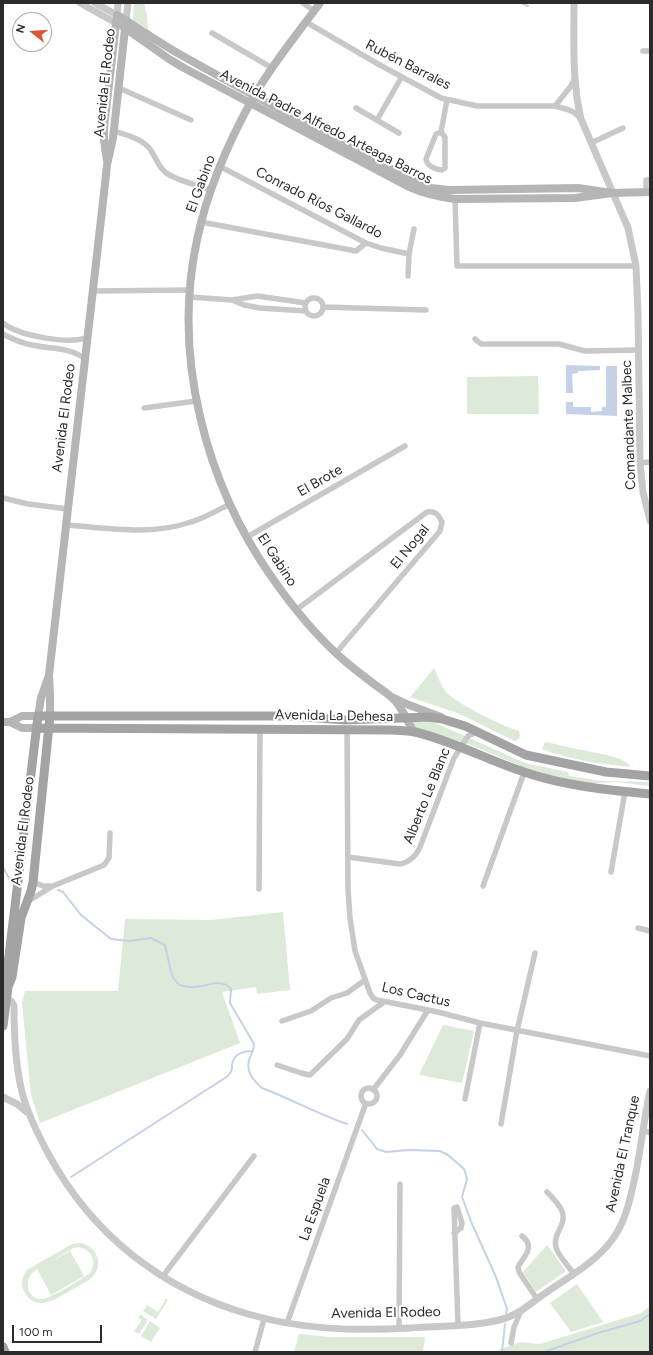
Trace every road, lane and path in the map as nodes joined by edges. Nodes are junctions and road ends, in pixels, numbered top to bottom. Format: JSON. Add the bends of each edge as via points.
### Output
{"nodes":[{"id":1,"x":80,"y":3,"type":"edge"},
{"id":2,"x":95,"y":3,"type":"edge"},
{"id":3,"x":118,"y":3,"type":"edge"},
{"id":4,"x":128,"y":3,"type":"edge"},
{"id":5,"x":303,"y":3,"type":"edge"},
{"id":6,"x":320,"y":3,"type":"edge"},
{"id":7,"x":574,"y":3,"type":"edge"},
{"id":8,"x":314,"y":11,"type":"junction"},
{"id":9,"x":116,"y":19,"type":"junction"},
{"id":10,"x":306,"y":22,"type":"junction"},
{"id":11,"x":126,"y":24,"type":"junction"},
{"id":12,"x":212,"y":33,"type":"dead end"},
{"id":13,"x":643,"y":51,"type":"dead end"},
{"id":14,"x":650,"y":51,"type":"edge"},
{"id":15,"x":272,"y":68,"type":"junction"},
{"id":16,"x":575,"y":76,"type":"junction"},
{"id":17,"x":401,"y":78,"type":"junction"},
{"id":18,"x":119,"y":88,"type":"junction"},
{"id":19,"x":252,"y":99,"type":"junction"},
{"id":20,"x":447,"y":100,"type":"junction"},
{"id":21,"x":555,"y":106,"type":"junction"},
{"id":22,"x":356,"y":108,"type":"dead end"},
{"id":23,"x":581,"y":119,"type":"junction"},
{"id":24,"x":191,"y":120,"type":"dead end"},
{"id":25,"x":377,"y":120,"type":"junction"},
{"id":26,"x":623,"y":128,"type":"dead end"},
{"id":27,"x":114,"y":131,"type":"junction"},
{"id":28,"x":399,"y":132,"type":"dead end"},
{"id":29,"x":441,"y":132,"type":"junction"},
{"id":30,"x":591,"y":143,"type":"junction"},
{"id":31,"x":107,"y":165,"type":"junction"},
{"id":32,"x":221,"y":167,"type":"junction"},
{"id":33,"x":650,"y":180,"type":"edge"},
{"id":34,"x":212,"y":190,"type":"junction"},
{"id":35,"x":648,"y":192,"type":"edge"},
{"id":36,"x":612,"y":193,"type":"junction"},
{"id":37,"x":456,"y":199,"type":"junction"},
{"id":38,"x":201,"y":222,"type":"junction"},
{"id":39,"x":414,"y":229,"type":"dead end"},
{"id":40,"x":366,"y":243,"type":"junction"},
{"id":41,"x":409,"y":254,"type":"junction"},
{"id":42,"x":636,"y":266,"type":"junction"},
{"id":43,"x":408,"y":276,"type":"dead end"},
{"id":44,"x":93,"y":291,"type":"junction"},
{"id":45,"x":190,"y":294,"type":"junction"},
{"id":46,"x":232,"y":300,"type":"junction"},
{"id":47,"x":306,"y":302,"type":"junction"},
{"id":48,"x":323,"y":308,"type":"junction"},
{"id":49,"x":426,"y":310,"type":"dead end"},
{"id":50,"x":305,"y":311,"type":"junction"},
{"id":51,"x":3,"y":323,"type":"edge"},
{"id":52,"x":3,"y":334,"type":"edge"},
{"id":53,"x":88,"y":338,"type":"junction"},
{"id":54,"x":474,"y":339,"type":"dead end"},
{"id":55,"x":78,"y":341,"type":"junction"},
{"id":56,"x":639,"y":350,"type":"junction"},
{"id":57,"x":76,"y":353,"type":"junction"},
{"id":58,"x":85,"y":359,"type":"junction"},
{"id":59,"x":196,"y":401,"type":"junction"},
{"id":60,"x":144,"y":408,"type":"dead end"},
{"id":61,"x":405,"y":446,"type":"dead end"},
{"id":62,"x":650,"y":462,"type":"edge"},
{"id":63,"x":640,"y":463,"type":"junction"},
{"id":64,"x":3,"y":498,"type":"edge"},
{"id":65,"x":230,"y":504,"type":"junction"},
{"id":66,"x":68,"y":509,"type":"junction"},
{"id":67,"x":650,"y":521,"type":"edge"},
{"id":68,"x":66,"y":525,"type":"junction"},
{"id":69,"x":247,"y":537,"type":"junction"},
{"id":70,"x":296,"y":610,"type":"junction"},
{"id":71,"x":336,"y":654,"type":"junction"},
{"id":72,"x":48,"y":675,"type":"junction"},
{"id":73,"x":391,"y":697,"type":"junction"},
{"id":74,"x":38,"y":716,"type":"junction"},
{"id":75,"x":50,"y":716,"type":"junction"},
{"id":76,"x":405,"y":717,"type":"junction"},
{"id":77,"x":7,"y":722,"type":"edge"},
{"id":78,"x":459,"y":724,"type":"junction"},
{"id":79,"x":37,"y":728,"type":"junction"},
{"id":80,"x":49,"y":729,"type":"junction"},
{"id":81,"x":260,"y":729,"type":"junction"},
{"id":82,"x":347,"y":729,"type":"junction"},
{"id":83,"x":414,"y":732,"type":"junction"},
{"id":84,"x":477,"y":732,"type":"junction"},
{"id":85,"x":460,"y":747,"type":"junction"},
{"id":86,"x":524,"y":773,"type":"junction"},
{"id":87,"x":650,"y":776,"type":"edge"},
{"id":88,"x":29,"y":788,"type":"junction"},
{"id":89,"x":625,"y":792,"type":"junction"},
{"id":90,"x":42,"y":794,"type":"junction"},
{"id":91,"x":650,"y":794,"type":"edge"},
{"id":92,"x":110,"y":833,"type":"dead end"},
{"id":93,"x":348,"y":857,"type":"junction"},
{"id":94,"x":611,"y":872,"type":"dead end"},
{"id":95,"x":33,"y":882,"type":"junction"},
{"id":96,"x":53,"y":886,"type":"junction"},
{"id":97,"x":483,"y":886,"type":"dead end"},
{"id":98,"x":259,"y":889,"type":"dead end"},
{"id":99,"x":27,"y":902,"type":"junction"},
{"id":100,"x":638,"y":928,"type":"dead end"},
{"id":101,"x":650,"y":931,"type":"edge"},
{"id":102,"x":535,"y":952,"type":"dead end"},
{"id":103,"x":365,"y":980,"type":"junction"},
{"id":104,"x":8,"y":988,"type":"junction"},
{"id":105,"x":5,"y":998,"type":"edge"},
{"id":106,"x":384,"y":1002,"type":"junction"},
{"id":107,"x":428,"y":1010,"type":"junction"},
{"id":108,"x":282,"y":1021,"type":"dead end"},
{"id":109,"x":480,"y":1023,"type":"junction"},
{"id":110,"x":3,"y":1026,"type":"edge"},
{"id":111,"x":517,"y":1031,"type":"junction"},
{"id":112,"x":650,"y":1056,"type":"edge"},
{"id":113,"x":277,"y":1065,"type":"dead end"},
{"id":114,"x":373,"y":1090,"type":"junction"},
{"id":115,"x":650,"y":1090,"type":"edge"},
{"id":116,"x":22,"y":1091,"type":"junction"},
{"id":117,"x":3,"y":1097,"type":"edge"},
{"id":118,"x":465,"y":1099,"type":"dead end"},
{"id":119,"x":12,"y":1101,"type":"junction"},
{"id":120,"x":366,"y":1103,"type":"junction"},
{"id":121,"x":30,"y":1116,"type":"junction"},
{"id":122,"x":501,"y":1124,"type":"dead end"},
{"id":123,"x":647,"y":1131,"type":"edge"},
{"id":124,"x":254,"y":1156,"type":"dead end"},
{"id":125,"x":400,"y":1184,"type":"dead end"},
{"id":126,"x":547,"y":1192,"type":"dead end"},
{"id":127,"x":454,"y":1233,"type":"dead end"},
{"id":128,"x":522,"y":1236,"type":"dead end"},
{"id":129,"x":574,"y":1273,"type":"junction"},
{"id":130,"x":163,"y":1276,"type":"junction"},
{"id":131,"x":537,"y":1298,"type":"junction"},
{"id":132,"x":521,"y":1311,"type":"junction"},
{"id":133,"x":264,"y":1319,"type":"junction"},
{"id":134,"x":287,"y":1323,"type":"junction"},
{"id":135,"x":458,"y":1325,"type":"junction"},
{"id":136,"x":399,"y":1329,"type":"junction"},
{"id":137,"x":511,"y":1343,"type":"dead end"},
{"id":138,"x":3,"y":1347,"type":"edge"},
{"id":139,"x":5,"y":1352,"type":"edge"},
{"id":140,"x":256,"y":1352,"type":"edge"}],
"edges":[{"from":1,"to":9,"type":"street"},
{"from":2,"to":9,"type":"street"},
{"from":3,"to":9,"type":"street","name":"Avenida El Rodeo"},
{"from":4,"to":11,"type":"street","name":"Avenida El Rodeo"},
{"from":5,"to":8,"type":"street"},
{"from":6,"to":8,"type":"main road","name":"El Gabino"},
{"from":7,"to":16,"type":"street","name":"Comandante Malbec"},
{"from":8,"to":10,"type":"main road","name":"El Gabino"},
{"from":9,"to":11,"type":"main road","name":"Avenida Padre Alfredo Arteaga Barros"},
{"from":9,"to":31,"type":"main road","name":"Avenida El Rodeo","via":[[104,127]]},
{"from":10,"to":15,"type":"main road","name":"El Gabino"},
{"from":10,"to":17,"type":"street","name":"Rubén Barrales"},
{"from":11,"to":18,"type":"main road","name":"Avenida El Rodeo"},
{"from":11,"to":19,"type":"main road","name":"Avenida Padre Alfredo Arteaga Barros","via":[[175,62]]},
{"from":12,"to":15,"type":"street"},
{"from":13,"to":14,"type":"street"},
{"from":15,"to":19,"type":"main road","name":"El Gabino"},
{"from":16,"to":21,"type":"street","via":[[571,86]]},
{"from":16,"to":23,"type":"street","name":"Comandante Malbec"},
{"from":17,"to":20,"type":"street","name":"Rubén Barrales"},
{"from":17,"to":25,"type":"street"},
{"from":18,"to":24,"type":"street"},
{"from":18,"to":27,"type":"main road","name":"Avenida El Rodeo"},
{"from":19,"to":32,"type":"main road","name":"El Gabino"},
{"from":19,"to":36,"type":"main road","name":"Avenida Padre Alfredo Arteaga Barros","via":[[431,188],[578,188]]},
{"from":19,"to":37,"type":"main road","name":"Avenida Padre Alfredo Arteaga Barros","via":[[409,187],[432,196]]},
{"from":20,"to":21,"type":"street","name":"Rubén Barrales","via":[[477,106]]},
{"from":20,"to":29,"type":"street"},
{"from":21,"to":23,"type":"street","name":"Rubén Barrales","via":[[569,110]]},
{"from":22,"to":25,"type":"street"},
{"from":23,"to":30,"type":"street","name":"Comandante Malbec"},
{"from":25,"to":28,"type":"street"},
{"from":26,"to":30,"type":"street"},
{"from":27,"to":31,"type":"main road","name":"Avenida El Rodeo"},
{"from":27,"to":34,"type":"street","via":[[145,144],[166,173]]},
{"from":29,"to":29,"type":"street","via":[[436,134],[426,161],[429,166],[442,170],[445,167],[445,137]]},
{"from":30,"to":36,"type":"street","name":"Comandante Malbec"},
{"from":31,"to":44,"type":"main road","name":"Avenida El Rodeo"},
{"from":32,"to":34,"type":"main road","name":"El Gabino"},
{"from":32,"to":40,"type":"street","name":"Conrado Ríos Gallardo"},
{"from":33,"to":35,"type":"street","via":[[646,180]]},
{"from":34,"to":38,"type":"main road","name":"El Gabino"},
{"from":35,"to":36,"type":"main road","name":"Avenida Padre Alfredo Arteaga Barros"},
{"from":36,"to":37,"type":"main road","name":"Avenida Padre Alfredo Arteaga Barros","via":[[575,198]]},
{"from":36,"to":42,"type":"street","name":"Comandante Malbec","via":[[628,228]]},
{"from":37,"to":42,"type":"street","via":[[457,266]]},
{"from":38,"to":40,"type":"street","via":[[356,251]]},
{"from":38,"to":45,"type":"main road","name":"El Gabino"},
{"from":39,"to":41,"type":"street"},
{"from":40,"to":41,"type":"street","name":"Conrado Ríos Gallardo"},
{"from":41,"to":43,"type":"street"},
{"from":42,"to":56,"type":"street","name":"Comandante Malbec"},
{"from":44,"to":45,"type":"street"},
{"from":44,"to":53,"type":"main road","name":"Avenida El Rodeo"},
{"from":45,"to":46,"type":"street"},
{"from":45,"to":59,"type":"main road","name":"El Gabino","via":[[189,331]]},
{"from":46,"to":47,"type":"street","via":[[257,296]]},
{"from":46,"to":50,"type":"street","via":[[260,308]]},
{"from":47,"to":48,"type":"street","via":[[318,298]]},
{"from":47,"to":50,"type":"street"},
{"from":48,"to":49,"type":"street"},
{"from":48,"to":50,"type":"street","via":[[316,316],[310,316]]},
{"from":51,"to":55,"type":"street","via":[[28,335]]},
{"from":52,"to":57,"type":"street","via":[[26,344]]},
{"from":53,"to":55,"type":"street"},
{"from":53,"to":58,"type":"main road","name":"Avenida El Rodeo"},
{"from":54,"to":56,"type":"street","name":"Comandante Malbec","via":[[481,344],[559,344],[585,350]]},
{"from":55,"to":57,"type":"street","via":[[74,346]]},
{"from":56,"to":63,"type":"street","name":"Comandante Malbec"},
{"from":57,"to":58,"type":"street"},
{"from":58,"to":66,"type":"main road","name":"Avenida El Rodeo"},
{"from":59,"to":60,"type":"street"},
{"from":59,"to":65,"type":"main road","name":"El Gabino"},
{"from":61,"to":69,"type":"street","name":"El Brote"},
{"from":62,"to":63,"type":"street"},
{"from":63,"to":67,"type":"street","name":"Comandante Malbec"},
{"from":64,"to":66,"type":"street"},
{"from":65,"to":68,"type":"street","via":[[191,522],[163,529],[136,530]]},
{"from":65,"to":69,"type":"main road","name":"El Gabino"},
{"from":66,"to":68,"type":"main road","name":"Avenida El Rodeo"},
{"from":68,"to":72,"type":"main road","name":"Avenida El Rodeo"},
{"from":69,"to":70,"type":"main road","name":"El Gabino","via":[[272,578]]},
{"from":70,"to":71,"type":"main road","name":"El Gabino"},
{"from":70,"to":71,"type":"street","name":"El Nogal","via":[[427,512],[437,514],[442,522],[440,531]]},
{"from":71,"to":73,"type":"main road","name":"El Gabino"},
{"from":72,"to":74,"type":"main road","name":"Avenida El Rodeo"},
{"from":72,"to":75,"type":"main road","name":"Avenida El Rodeo"},
{"from":73,"to":76,"type":"main road","name":"El Gabino"},
{"from":73,"to":78,"type":"main road","name":"El Gabino"},
{"from":74,"to":75,"type":"main road","name":"Avenida La Dehesa"},
{"from":74,"to":77,"type":"main road","name":"Avenida La Dehesa","via":[[22,716]]},
{"from":74,"to":79,"type":"main road","name":"Avenida El Rodeo"},
{"from":75,"to":76,"type":"main road","name":"Avenida La Dehesa","via":[[291,716],[345,720]]},
{"from":75,"to":80,"type":"main road","name":"Avenida El Rodeo"},
{"from":76,"to":78,"type":"main road","name":"Avenida La Dehesa","via":[[429,717]]},
{"from":76,"to":83,"type":"main road","name":"El Gabino"},
{"from":77,"to":79,"type":"main road","name":"Avenida La Dehesa","via":[[22,728]]},
{"from":78,"to":84,"type":"main road","name":"Avenida La Dehesa"},
{"from":79,"to":80,"type":"main road","name":"Avenida La Dehesa"},
{"from":79,"to":88,"type":"main road","name":"Avenida El Rodeo"},
{"from":80,"to":81,"type":"main road","name":"Avenida La Dehesa"},
{"from":80,"to":90,"type":"main road","name":"Avenida El Rodeo"},
{"from":81,"to":82,"type":"main road","name":"Avenida La Dehesa"},
{"from":81,"to":98,"type":"street"},
{"from":82,"to":83,"type":"main road","name":"Avenida La Dehesa"},
{"from":82,"to":93,"type":"street","name":"Los Cactus"},
{"from":83,"to":85,"type":"main road","name":"Avenida La Dehesa"},
{"from":84,"to":85,"type":"street","name":"Alberto Le Blanc","via":[[468,736]]},
{"from":84,"to":87,"type":"main road","name":"Avenida La Dehesa","via":[[526,755],[606,772]]},
{"from":85,"to":86,"type":"main road","name":"Avenida La Dehesa"},
{"from":85,"to":93,"type":"street","name":"Alberto Le Blanc","via":[[420,847],[413,858],[400,864]]},
{"from":86,"to":89,"type":"main road","name":"Avenida La Dehesa","via":[[571,785]]},
{"from":86,"to":97,"type":"street"},
{"from":88,"to":90,"type":"main road","via":[[38,785]]},
{"from":88,"to":104,"type":"main road","name":"Avenida El Rodeo","via":[[7,972]]},
{"from":89,"to":91,"type":"main road","name":"Avenida La Dehesa"},
{"from":89,"to":94,"type":"street"},
{"from":90,"to":95,"type":"main road","name":"Avenida El Rodeo"},
{"from":92,"to":96,"type":"street","via":[[110,855],[107,863]]},
{"from":93,"to":103,"type":"street","name":"Los Cactus","via":[[352,934]]},
{"from":95,"to":96,"type":"street"},
{"from":95,"to":99,"type":"main road","name":"Avenida El Rodeo"},
{"from":96,"to":99,"type":"street"},
{"from":99,"to":104,"type":"main road","name":"Avenida El Rodeo","via":[[21,918]]},
{"from":100,"to":101,"type":"street"},
{"from":102,"to":111,"type":"street"},
{"from":103,"to":106,"type":"street","name":"Los Cactus","via":[[372,998]]},
{"from":103,"to":108,"type":"street","via":[[348,993],[331,998],[311,1011]]},
{"from":104,"to":105,"type":"main road","name":"Avenida El Rodeo"},
{"from":105,"to":110,"type":"main road","name":"Avenida El Rodeo"},
{"from":105,"to":116,"type":"street","name":"Avenida El Rodeo","via":[[14,1006],[15,1051]]},
{"from":106,"to":107,"type":"street","name":"Los Cactus"},
{"from":106,"to":113,"type":"street","via":[[359,1020],[347,1039],[310,1075]]},
{"from":107,"to":109,"type":"street","name":"Los Cactus"},
{"from":107,"to":114,"type":"street","via":[[400,1055]]},
{"from":109,"to":111,"type":"street","name":"Los Cactus"},
{"from":109,"to":118,"type":"street"},
{"from":111,"to":112,"type":"street","name":"Los Cactus"},
{"from":111,"to":122,"type":"street"},
{"from":114,"to":120,"type":"street","via":[[375,1100]]},
{"from":114,"to":120,"type":"street","via":[[366,1088],[362,1091],[361,1096]]},
{"from":115,"to":123,"type":"street","name":"Avenida El Tranque"},
{"from":116,"to":119,"type":"street","via":[[18,1099]]},
{"from":116,"to":121,"type":"street","name":"Avenida El Rodeo"},
{"from":117,"to":119,"type":"street"},
{"from":119,"to":121,"type":"street"},
{"from":120,"to":134,"type":"street","name":"La Espuela"},
{"from":121,"to":130,"type":"street","name":"Avenida El Rodeo","via":[[57,1170],[87,1211],[115,1241]]},
{"from":123,"to":129,"type":"street","name":"Avenida El Tranque","via":[[620,1227],[601,1252]]},
{"from":124,"to":130,"type":"street"},
{"from":125,"to":136,"type":"street"},
{"from":126,"to":129,"type":"street","via":[[563,1214],[562,1226],[555,1238],[556,1248]]},
{"from":127,"to":135,"type":"street"},
{"from":128,"to":131,"type":"street","via":[[528,1245],[525,1258],[518,1267],[519,1272]]},
{"from":129,"to":131,"type":"street","name":"Avenida El Tranque"},
{"from":130,"to":133,"type":"street","name":"Avenida El Rodeo","via":[[177,1286],[209,1301]]},
{"from":131,"to":132,"type":"street","name":"Avenida El Tranque"},
{"from":132,"to":135,"type":"street","name":"Avenida El Rodeo","via":[[505,1319]]},
{"from":132,"to":137,"type":"street","name":"Avenida El Tranque"},
{"from":133,"to":134,"type":"street","name":"Avenida El Rodeo"},
{"from":133,"to":140,"type":"street"},
{"from":134,"to":136,"type":"street","name":"Avenida El Rodeo","via":[[337,1330]]},
{"from":135,"to":136,"type":"street","name":"Avenida El Rodeo"},
{"from":138,"to":139,"type":"main road"}]}
